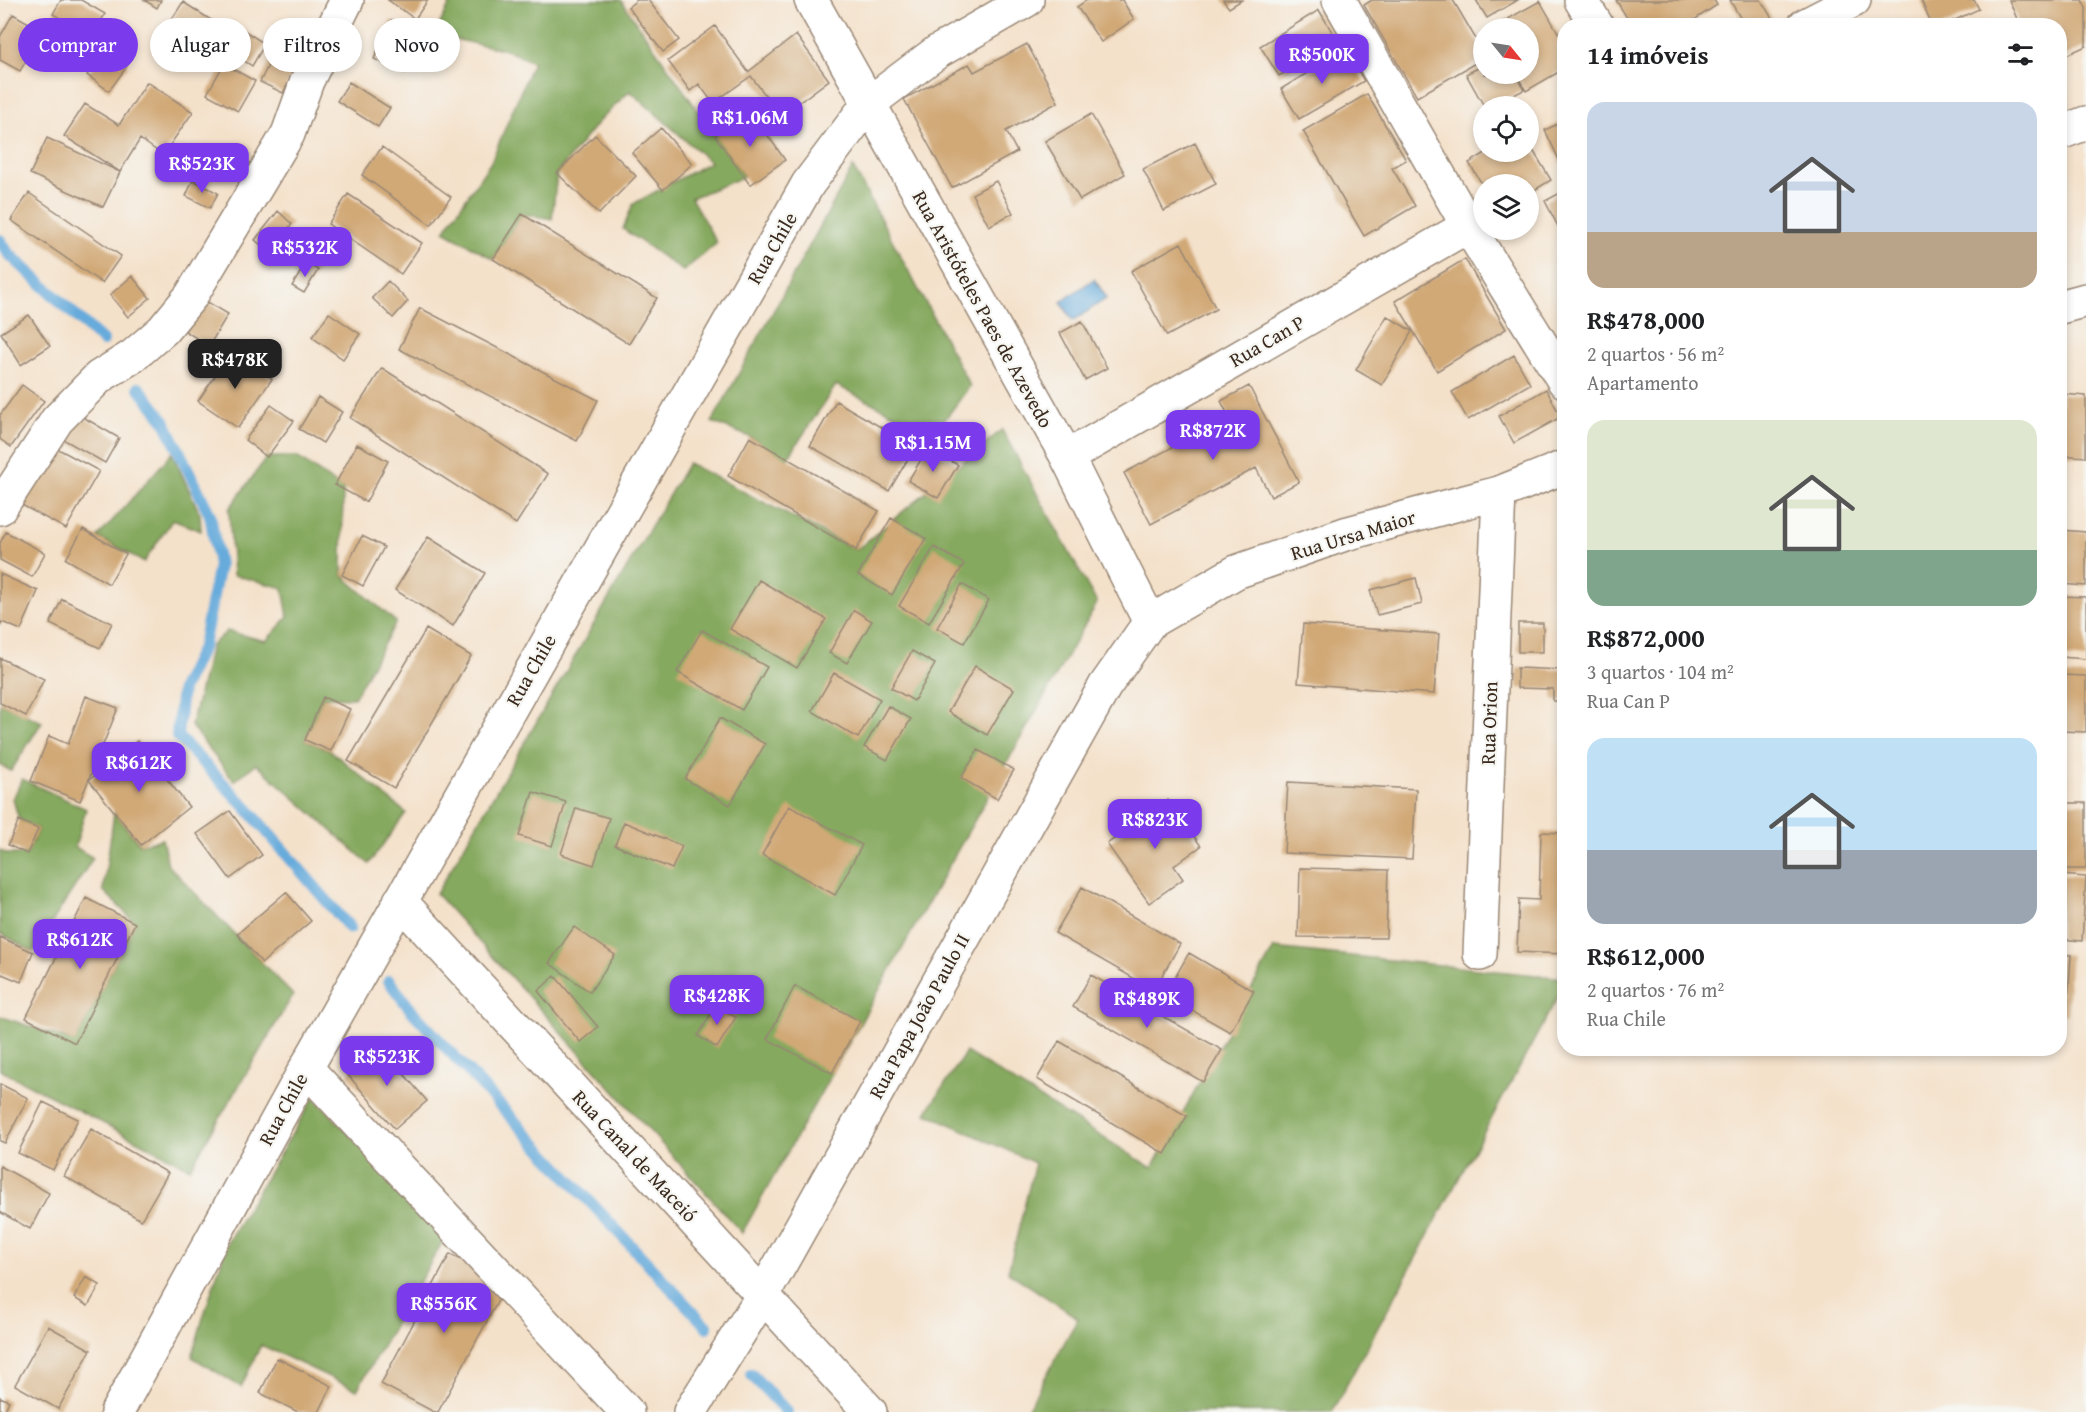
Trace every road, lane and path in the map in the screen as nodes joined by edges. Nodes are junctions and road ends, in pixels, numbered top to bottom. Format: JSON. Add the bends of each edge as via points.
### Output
{"nodes":[{"id":1,"x":347,"y":0,"type":"edge"},
{"id":2,"x":811,"y":0,"type":"edge"},
{"id":3,"x":1028,"y":0,"type":"edge"},
{"id":4,"x":1339,"y":0,"type":"edge"},
{"id":5,"x":1581,"y":0,"type":"edge"},
{"id":6,"x":1854,"y":0,"type":"edge"},
{"id":7,"x":1592,"y":18,"type":"edge"},
{"id":8,"x":1819,"y":18,"type":"edge"},
{"id":9,"x":868,"y":104,"type":"junction"},
{"id":10,"x":2086,"y":123,"type":"edge"},
{"id":11,"x":2067,"y":130,"type":"edge"},
{"id":12,"x":1468,"y":226,"type":"junction"},
{"id":13,"x":2086,"y":300,"type":"edge"},
{"id":14,"x":2067,"y":305,"type":"edge"},
{"id":15,"x":1557,"y":370,"type":"edge"},
{"id":16,"x":1067,"y":457,"type":"junction"},
{"id":17,"x":1557,"y":471,"type":"edge"},
{"id":18,"x":1499,"y":493,"type":"junction"},
{"id":19,"x":0,"y":508,"type":"edge"},
{"id":20,"x":1150,"y":621,"type":"junction"},
{"id":21,"x":400,"y":901,"type":"junction"},
{"id":22,"x":1480,"y":954,"type":"dead end"},
{"id":23,"x":306,"y":1068,"type":"junction"},
{"id":24,"x":763,"y":1295,"type":"junction"},
{"id":25,"x":117,"y":1412,"type":"edge"},
{"id":26,"x":627,"y":1412,"type":"edge"},
{"id":27,"x":690,"y":1412,"type":"edge"},
{"id":28,"x":870,"y":1412,"type":"edge"}],
"edges":[{"from":1,"to":19,"type":"street","via":[[307,81],[288,134],[191,296],[163,330],[133,356],[99,377],[57,420]]},
{"from":2,"to":9,"type":"street","name":"Rua Aristóteles Paes de Azevedo"},
{"from":3,"to":9,"type":"street","name":"Rua Chile","via":[[937,52]]},
{"from":4,"to":12,"type":"street"},
{"from":5,"to":7,"type":"street"},
{"from":6,"to":8,"type":"street"},
{"from":9,"to":16,"type":"street","name":"Rua Aristóteles Paes de Azevedo"},
{"from":9,"to":21,"type":"street","name":"Rua Chile","via":[[808,184]]},
{"from":10,"to":11,"type":"street"},
{"from":12,"to":15,"type":"street"},
{"from":12,"to":16,"type":"street","name":"Rua Can P"},
{"from":13,"to":14,"type":"street"},
{"from":16,"to":20,"type":"street","name":"Rua Aristóteles Paes de Azevedo"},
{"from":17,"to":18,"type":"street","name":"Rua Ursa Maior"},
{"from":18,"to":20,"type":"street","name":"Rua Ursa Maior","via":[[1346,534],[1236,572]]},
{"from":18,"to":22,"type":"street","name":"Rua Orion"},
{"from":20,"to":24,"type":"street","name":"Rua Papa João Paulo II","via":[[1105,686]]},
{"from":21,"to":23,"type":"street","name":"Rua Chile"},
{"from":21,"to":24,"type":"street","name":"Rua Canal de Maceió"},
{"from":23,"to":25,"type":"street","name":"Rua Chile"},
{"from":23,"to":26,"type":"street"},
{"from":24,"to":27,"type":"street","name":"Rua Papa João Paulo II"},
{"from":24,"to":28,"type":"street","name":"Rua Canal de Maceió"}]}
